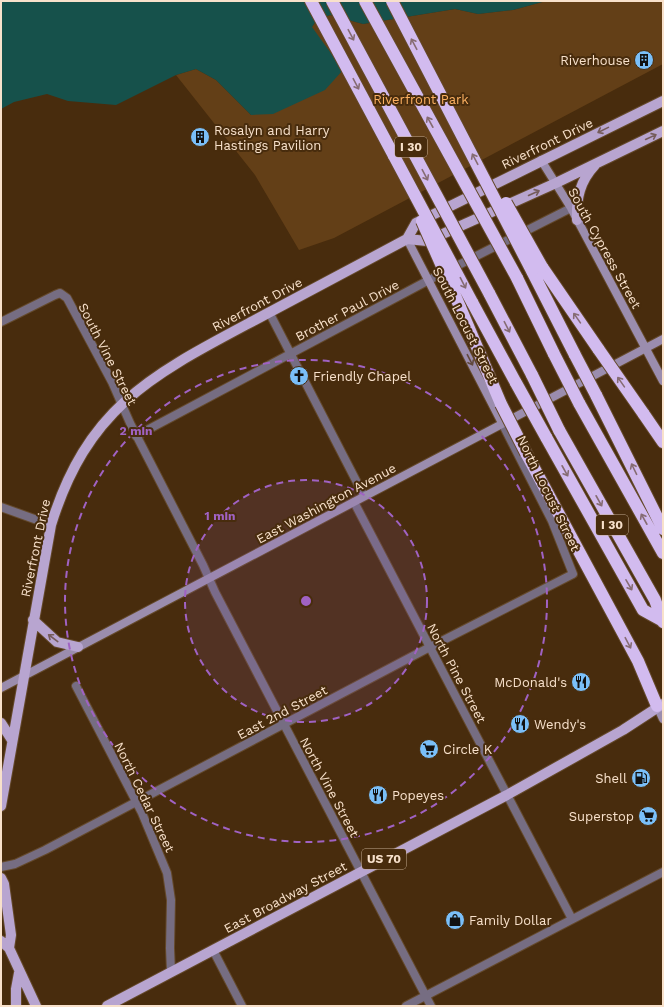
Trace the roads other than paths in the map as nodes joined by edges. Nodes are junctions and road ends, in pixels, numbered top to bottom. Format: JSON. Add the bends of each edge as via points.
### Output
{"nodes":[{"id":1,"x":311,"y":1,"type":"edge"},
{"id":2,"x":332,"y":1,"type":"edge"},
{"id":3,"x":365,"y":1,"type":"edge"},
{"id":4,"x":392,"y":1,"type":"edge"},
{"id":5,"x":663,"y":101,"type":"edge"},
{"id":6,"x":663,"y":131,"type":"edge"},
{"id":7,"x":394,"y":156,"type":"junction"},
{"id":8,"x":540,"y":160,"type":"junction"},
{"id":9,"x":598,"y":162,"type":"junction"},
{"id":10,"x":556,"y":183,"type":"junction"},
{"id":11,"x":571,"y":208,"type":"junction"},
{"id":12,"x":577,"y":220,"type":"junction"},
{"id":13,"x":407,"y":238,"type":"junction"},
{"id":14,"x":537,"y":269,"type":"junction"},
{"id":15,"x":429,"y":280,"type":"junction"},
{"id":16,"x":269,"y":312,"type":"junction"},
{"id":17,"x":1,"y":322,"type":"edge"},
{"id":18,"x":663,"y":339,"type":"edge"},
{"id":19,"x":646,"y":348,"type":"junction"},
{"id":20,"x":290,"y":353,"type":"junction"},
{"id":21,"x":663,"y":381,"type":"edge"},
{"id":22,"x":120,"y":404,"type":"junction"},
{"id":23,"x":502,"y":424,"type":"junction"},
{"id":24,"x":136,"y":436,"type":"junction"},
{"id":25,"x":663,"y":442,"type":"edge"},
{"id":26,"x":364,"y":496,"type":"junction"},
{"id":27,"x":354,"y":502,"type":"junction"},
{"id":28,"x":1,"y":507,"type":"edge"},
{"id":29,"x":51,"y":524,"type":"junction"},
{"id":30,"x":663,"y":529,"type":"edge"},
{"id":31,"x":663,"y":553,"type":"edge"},
{"id":32,"x":574,"y":574,"type":"joint"},
{"id":33,"x":209,"y":578,"type":"junction"},
{"id":34,"x":33,"y":620,"type":"junction"},
{"id":35,"x":663,"y":622,"type":"edge"},
{"id":36,"x":78,"y":647,"type":"junction"},
{"id":37,"x":430,"y":647,"type":"junction"},
{"id":38,"x":24,"y":676,"type":"junction"},
{"id":39,"x":76,"y":686,"type":"dead end"},
{"id":40,"x":1,"y":688,"type":"edge"},
{"id":41,"x":660,"y":705,"type":"edge"},
{"id":42,"x":663,"y":719,"type":"edge"},
{"id":43,"x":1,"y":723,"type":"edge"},
{"id":44,"x":284,"y":725,"type":"junction"},
{"id":45,"x":12,"y":740,"type":"junction"},
{"id":46,"x":507,"y":795,"type":"junction"},
{"id":47,"x":136,"y":802,"type":"junction"},
{"id":48,"x":1,"y":806,"type":"edge"},
{"id":49,"x":1,"y":867,"type":"edge"},
{"id":50,"x":361,"y":871,"type":"junction"},
{"id":51,"x":663,"y":872,"type":"edge"},
{"id":52,"x":1,"y":878,"type":"edge"},
{"id":53,"x":572,"y":919,"type":"junction"},
{"id":54,"x":1,"y":941,"type":"edge"},
{"id":55,"x":9,"y":948,"type":"junction"},
{"id":56,"x":213,"y":950,"type":"junction"},
{"id":57,"x":171,"y":972,"type":"junction"},
{"id":58,"x":19,"y":973,"type":"junction"},
{"id":59,"x":426,"y":995,"type":"junction"},
{"id":60,"x":16,"y":1006,"type":"edge"},
{"id":61,"x":36,"y":1006,"type":"edge"},
{"id":62,"x":107,"y":1006,"type":"edge"},
{"id":63,"x":242,"y":1006,"type":"edge"},
{"id":64,"x":406,"y":1006,"type":"edge"},
{"id":65,"x":432,"y":1006,"type":"edge"}],
"edges":[{"from":1,"to":7,"type":"highway","one_way":true},
{"from":2,"to":35,"type":"highway","number":"I 30","one_way":true,"bridge":true,"via":[[489,293],[559,430],[654,600]]},
{"from":31,"to":3,"type":"highway","number":"I 30","one_way":true,"bridge":true,"via":[[579,403],[517,278]]},
{"from":14,"to":4,"type":"highway","one_way":true,"bridge":true,"via":[[504,199],[493,193]]},
{"from":5,"to":8,"type":"main road","name":"Riverfront Drive","one_way":true},
{"from":9,"to":6,"type":"main road","one_way":true},
{"from":7,"to":35,"type":"highway","one_way":true,"bridge":true,"via":[[516,383],[643,610]]},
{"from":7,"to":41,"type":"highway","one_way":true,"bridge":true,"via":[[501,404]]},
{"from":8,"to":10,"type":"street","name":"South Cypress Street"},
{"from":8,"to":13,"type":"main road","name":"Riverfront Drive","via":[[416,223]]},
{"from":9,"to":10,"type":"main road"},
{"from":9,"to":12,"type":"main road","via":[[583,180],[578,194]]},
{"from":10,"to":11,"type":"street","name":"South Cypress Street"},
{"from":13,"to":10,"type":"main road","one_way":true,"via":[[427,242]]},
{"from":11,"to":12,"type":"street","name":"South Cypress Street"},
{"from":11,"to":15,"type":"street","name":"Brother Paul Drive"},
{"from":12,"to":19,"type":"street","name":"South Cypress Street"},
{"from":13,"to":15,"type":"street","name":"South Locust Street"},
{"from":13,"to":16,"type":"main road","name":"Riverfront Drive"},
{"from":25,"to":14,"type":"highway","one_way":true,"bridge":true,"via":[[551,282]]},
{"from":30,"to":14,"type":"highway","one_way":true,"bridge":true,"via":[[575,355]]},
{"from":15,"to":20,"type":"street","name":"Brother Paul Drive"},
{"from":15,"to":23,"type":"street","name":"South Locust Street","one_way":true},
{"from":16,"to":20,"type":"street"},
{"from":16,"to":22,"type":"main road","name":"Riverfront Drive","via":[[180,360]]},
{"from":17,"to":22,"type":"street","name":"South Vine Street","via":[[60,293],[67,298],[112,382]]},
{"from":18,"to":19,"type":"street","name":"East Washington Avenue"},
{"from":19,"to":21,"type":"street","name":"South Cypress Street"},
{"from":19,"to":23,"type":"street","name":"East Washington Avenue"},
{"from":20,"to":24,"type":"street","name":"Brother Paul Drive"},
{"from":20,"to":26,"type":"street"},
{"from":22,"to":24,"type":"street","name":"South Vine Street"},
{"from":22,"to":29,"type":"main road","name":"Riverfront Drive","via":[[76,461]]},
{"from":23,"to":26,"type":"street","name":"East Washington Avenue"},
{"from":23,"to":32,"type":"street","name":"North Locust Street","via":[[552,521]]},
{"from":24,"to":33,"type":"street","name":"South Vine Street"},
{"from":26,"to":27,"type":"street","name":"East Washington Avenue"},
{"from":27,"to":33,"type":"street","name":"East Washington Avenue"},
{"from":27,"to":37,"type":"street","name":"North Pine Street"},
{"from":28,"to":29,"type":"street"},
{"from":29,"to":34,"type":"main road","name":"Riverfront Drive"},
{"from":32,"to":37,"type":"street","name":"East 2nd Street"},
{"from":33,"to":36,"type":"street","name":"East Washington Avenue"},
{"from":33,"to":44,"type":"street","name":"North Vine Street"},
{"from":36,"to":34,"type":"main road","one_way":true,"via":[[57,642]]},
{"from":34,"to":38,"type":"main road","name":"Riverfront Drive"},
{"from":36,"to":38,"type":"street","name":"East Washington Avenue"},
{"from":37,"to":44,"type":"street","name":"East 2nd Street"},
{"from":37,"to":46,"type":"street","name":"North Pine Street"},
{"from":38,"to":40,"type":"street","name":"East Washington Avenue"},
{"from":38,"to":45,"type":"main road","name":"Riverfront Drive"},
{"from":39,"to":47,"type":"street","name":"North Cedar Street"},
{"from":41,"to":42,"type":"street"},
{"from":41,"to":46,"type":"main road","name":"East Broadway Street","number":"US 70","via":[[623,730]]},
{"from":43,"to":45,"type":"main road"},
{"from":44,"to":47,"type":"street","name":"East 2nd Street"},
{"from":44,"to":50,"type":"street","name":"North Vine Street"},
{"from":45,"to":48,"type":"main road","name":"Riverfront Drive"},
{"from":46,"to":50,"type":"main road","name":"East Broadway Street","number":"US 70"},
{"from":46,"to":53,"type":"street","name":"North Pine Street"},
{"from":47,"to":49,"type":"street","name":"East 2nd Street","via":[[45,850],[15,864]]},
{"from":47,"to":57,"type":"street","name":"North Cedar Street","via":[[167,873],[171,900]]},
{"from":50,"to":56,"type":"main road","name":"East Broadway Street","number":"US 70"},
{"from":50,"to":59,"type":"street","name":"North Vine Street"},
{"from":51,"to":53,"type":"street"},
{"from":52,"to":55,"type":"main road","via":[[11,934]]},
{"from":53,"to":59,"type":"street"},
{"from":54,"to":55,"type":"main road"},
{"from":55,"to":58,"type":"main road"},
{"from":56,"to":57,"type":"main road","name":"East Broadway Street","number":"US 70"},
{"from":56,"to":63,"type":"street"},
{"from":57,"to":62,"type":"main road","name":"East Broadway Street","number":"US 70"},
{"from":58,"to":60,"type":"main road"},
{"from":58,"to":61,"type":"main road"},
{"from":59,"to":64,"type":"street"},
{"from":59,"to":65,"type":"street","name":"North Vine Street"}]}
